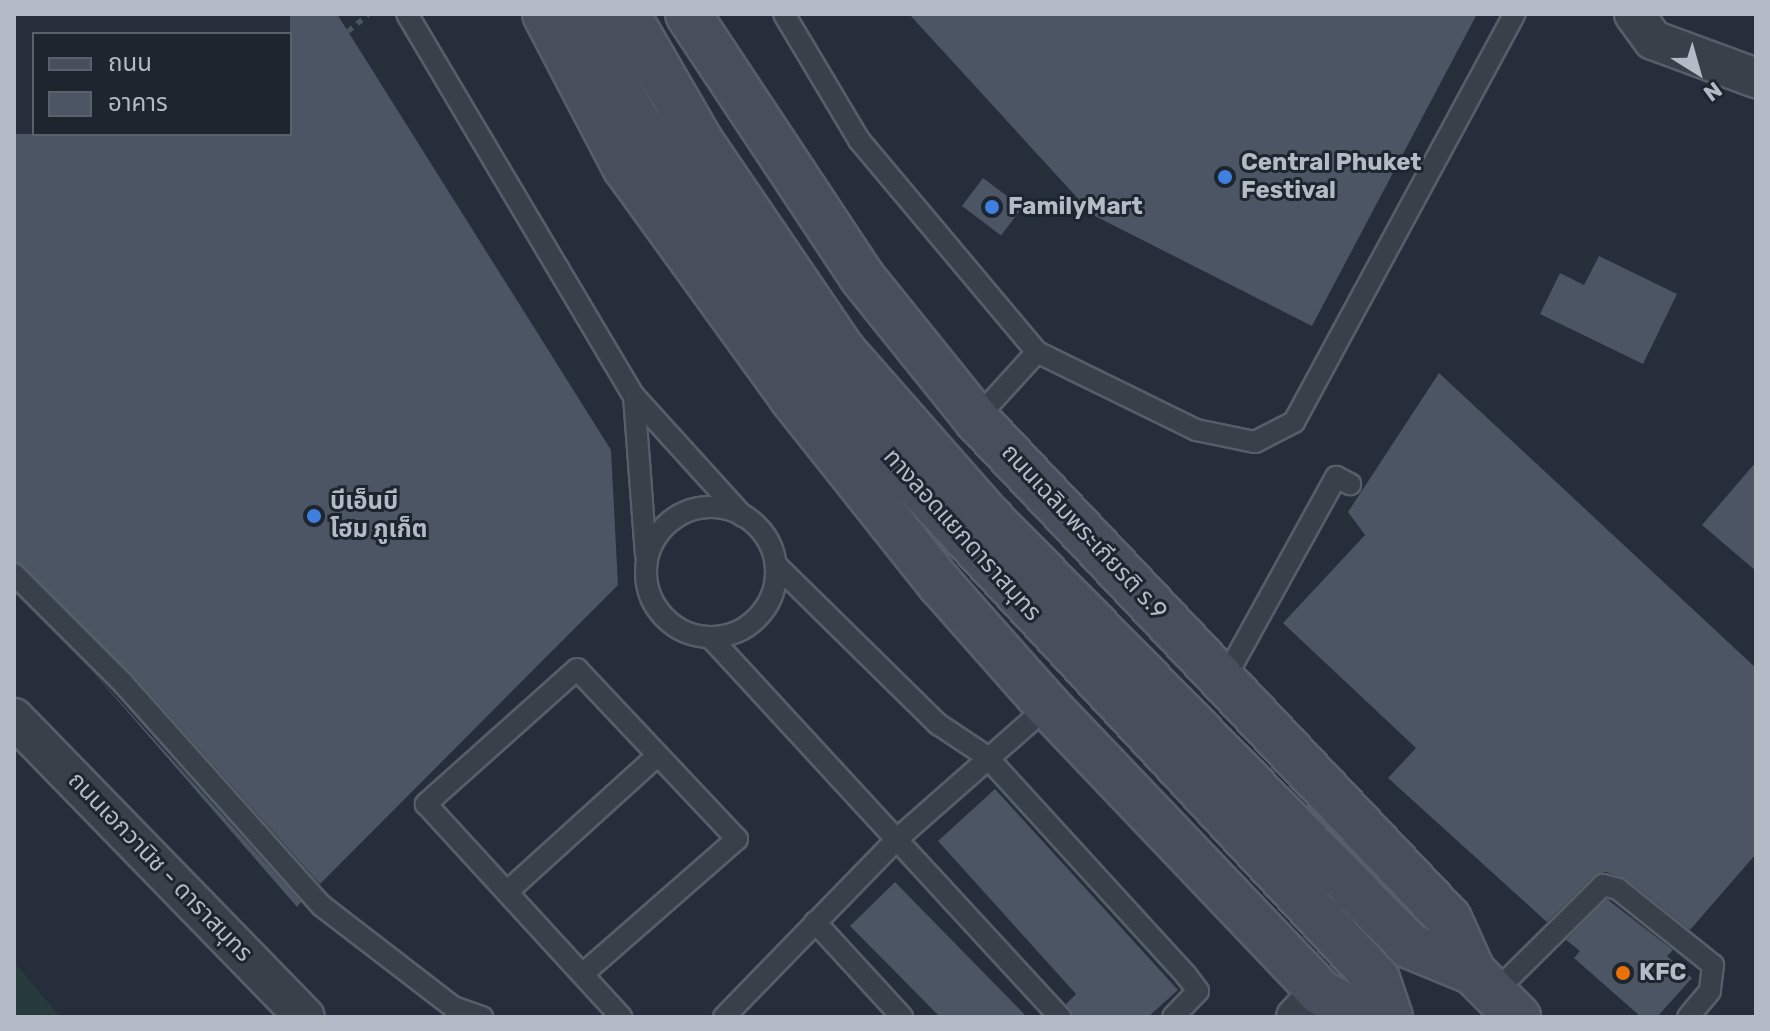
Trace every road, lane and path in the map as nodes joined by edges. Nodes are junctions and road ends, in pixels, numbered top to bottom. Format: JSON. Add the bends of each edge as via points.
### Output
{"nodes":[{"id":1,"x":368,"y":14,"type":"edge"},
{"id":2,"x":407,"y":14,"type":"edge"},
{"id":3,"x":545,"y":14,"type":"edge"},
{"id":4,"x":579,"y":14,"type":"edge"},
{"id":5,"x":627,"y":14,"type":"edge"},
{"id":6,"x":688,"y":14,"type":"edge"},
{"id":7,"x":784,"y":14,"type":"edge"},
{"id":8,"x":1515,"y":14,"type":"edge"},
{"id":9,"x":1634,"y":14,"type":"edge"},
{"id":10,"x":348,"y":31,"type":"dead end"},
{"id":11,"x":1756,"y":78,"type":"edge"},
{"id":12,"x":1037,"y":352,"type":"junction"},
{"id":13,"x":634,"y":396,"type":"junction"},
{"id":14,"x":976,"y":419,"type":"junction"},
{"id":15,"x":1350,"y":484,"type":"dead end"},
{"id":16,"x":743,"y":516,"type":"junction"},
{"id":17,"x":647,"y":564,"type":"junction"},
{"id":18,"x":777,"y":566,"type":"junction"},
{"id":19,"x":14,"y":574,"type":"edge"},
{"id":20,"x":710,"y":637,"type":"junction"},
{"id":21,"x":1224,"y":680,"type":"junction"},
{"id":22,"x":1048,"y":706,"type":"junction"},
{"id":23,"x":14,"y":718,"type":"edge"},
{"id":24,"x":658,"y":755,"type":"junction"},
{"id":25,"x":986,"y":756,"type":"junction"},
{"id":26,"x":895,"y":841,"type":"junction"},
{"id":27,"x":508,"y":891,"type":"junction"},
{"id":28,"x":815,"y":922,"type":"junction"},
{"id":29,"x":585,"y":972,"type":"junction"},
{"id":30,"x":1495,"y":994,"type":"edge"},
{"id":31,"x":1308,"y":1004,"type":"edge"},
{"id":32,"x":305,"y":1017,"type":"edge"},
{"id":33,"x":482,"y":1017,"type":"edge"},
{"id":34,"x":621,"y":1017,"type":"edge"},
{"id":35,"x":724,"y":1017,"type":"edge"},
{"id":36,"x":902,"y":1017,"type":"edge"},
{"id":37,"x":1060,"y":1017,"type":"edge"},
{"id":38,"x":1173,"y":1017,"type":"edge"},
{"id":39,"x":1366,"y":1017,"type":"edge"},
{"id":40,"x":1390,"y":1017,"type":"edge"},
{"id":41,"x":1688,"y":1017,"type":"edge"}],
"edges":[{"from":1,"to":10,"type":"path"},
{"from":2,"to":13,"type":"lane"},
{"from":3,"to":22,"type":"main road","via":[[625,167],[783,385],[940,584]]},
{"from":4,"to":40,"type":"main road","name":"ทางลอดแยกดาราสมุทร","via":[[636,120],[883,448],[1377,979]]},
{"from":5,"to":30,"type":"main road","name":"ทางลอดแยกดาราสมุทร","via":[[701,142],[843,351],[968,493],[1410,946]]},
{"from":6,"to":14,"type":"main road","name":"ถนนเฉลิมพระเกียรติ ร.9","via":[[862,277]]},
{"from":7,"to":12,"type":"lane","via":[[859,140]]},
{"from":8,"to":12,"type":"lane","via":[[1294,422],[1255,442],[1196,430]]},
{"from":9,"to":11,"type":"street","via":[[1653,40]]},
{"from":12,"to":14,"type":"lane"},
{"from":13,"to":16,"type":"lane"},
{"from":13,"to":17,"type":"lane"},
{"from":14,"to":21,"type":"main road","name":"ถนนเฉลิมพระเกียรติ ร.9"},
{"from":15,"to":21,"type":"lane","via":[[1336,477]]},
{"from":16,"to":17,"type":"lane","via":[[723,507],[682,514],[665,527]]},
{"from":16,"to":18,"type":"lane","via":[[760,528]]},
{"from":17,"to":20,"type":"lane","via":[[655,606],[689,633]]},
{"from":18,"to":20,"type":"lane","via":[[766,608],[732,633]]},
{"from":18,"to":25,"type":"lane","via":[[938,724]]},
{"from":19,"to":33,"type":"lane","via":[[123,683],[322,906],[453,1007]]},
{"from":20,"to":26,"type":"lane"},
{"from":21,"to":30,"type":"main road","name":"ถนนเฉลิมพระเกียรติ ร.9","via":[[1449,919]]},
{"from":22,"to":25,"type":"lane"},
{"from":22,"to":31,"type":"main road"},
{"from":23,"to":32,"type":"street","name":"ถนนเอกวานิช - ดาราสมุทร"},
{"from":24,"to":27,"type":"lane"},
{"from":24,"to":27,"type":"lane","via":[[577,669],[426,804]]},
{"from":24,"to":29,"type":"lane","via":[[737,839]]},
{"from":25,"to":26,"type":"lane"},
{"from":25,"to":38,"type":"lane","via":[[1198,991]]},
{"from":26,"to":28,"type":"lane"},
{"from":26,"to":37,"type":"lane"},
{"from":27,"to":29,"type":"lane"},
{"from":28,"to":35,"type":"lane"},
{"from":28,"to":36,"type":"lane"},
{"from":29,"to":34,"type":"lane"},
{"from":30,"to":41,"type":"lane","via":[[1603,885],[1618,889],[1713,965],[1710,991]]},
{"from":31,"to":39,"type":"main road"}]}
